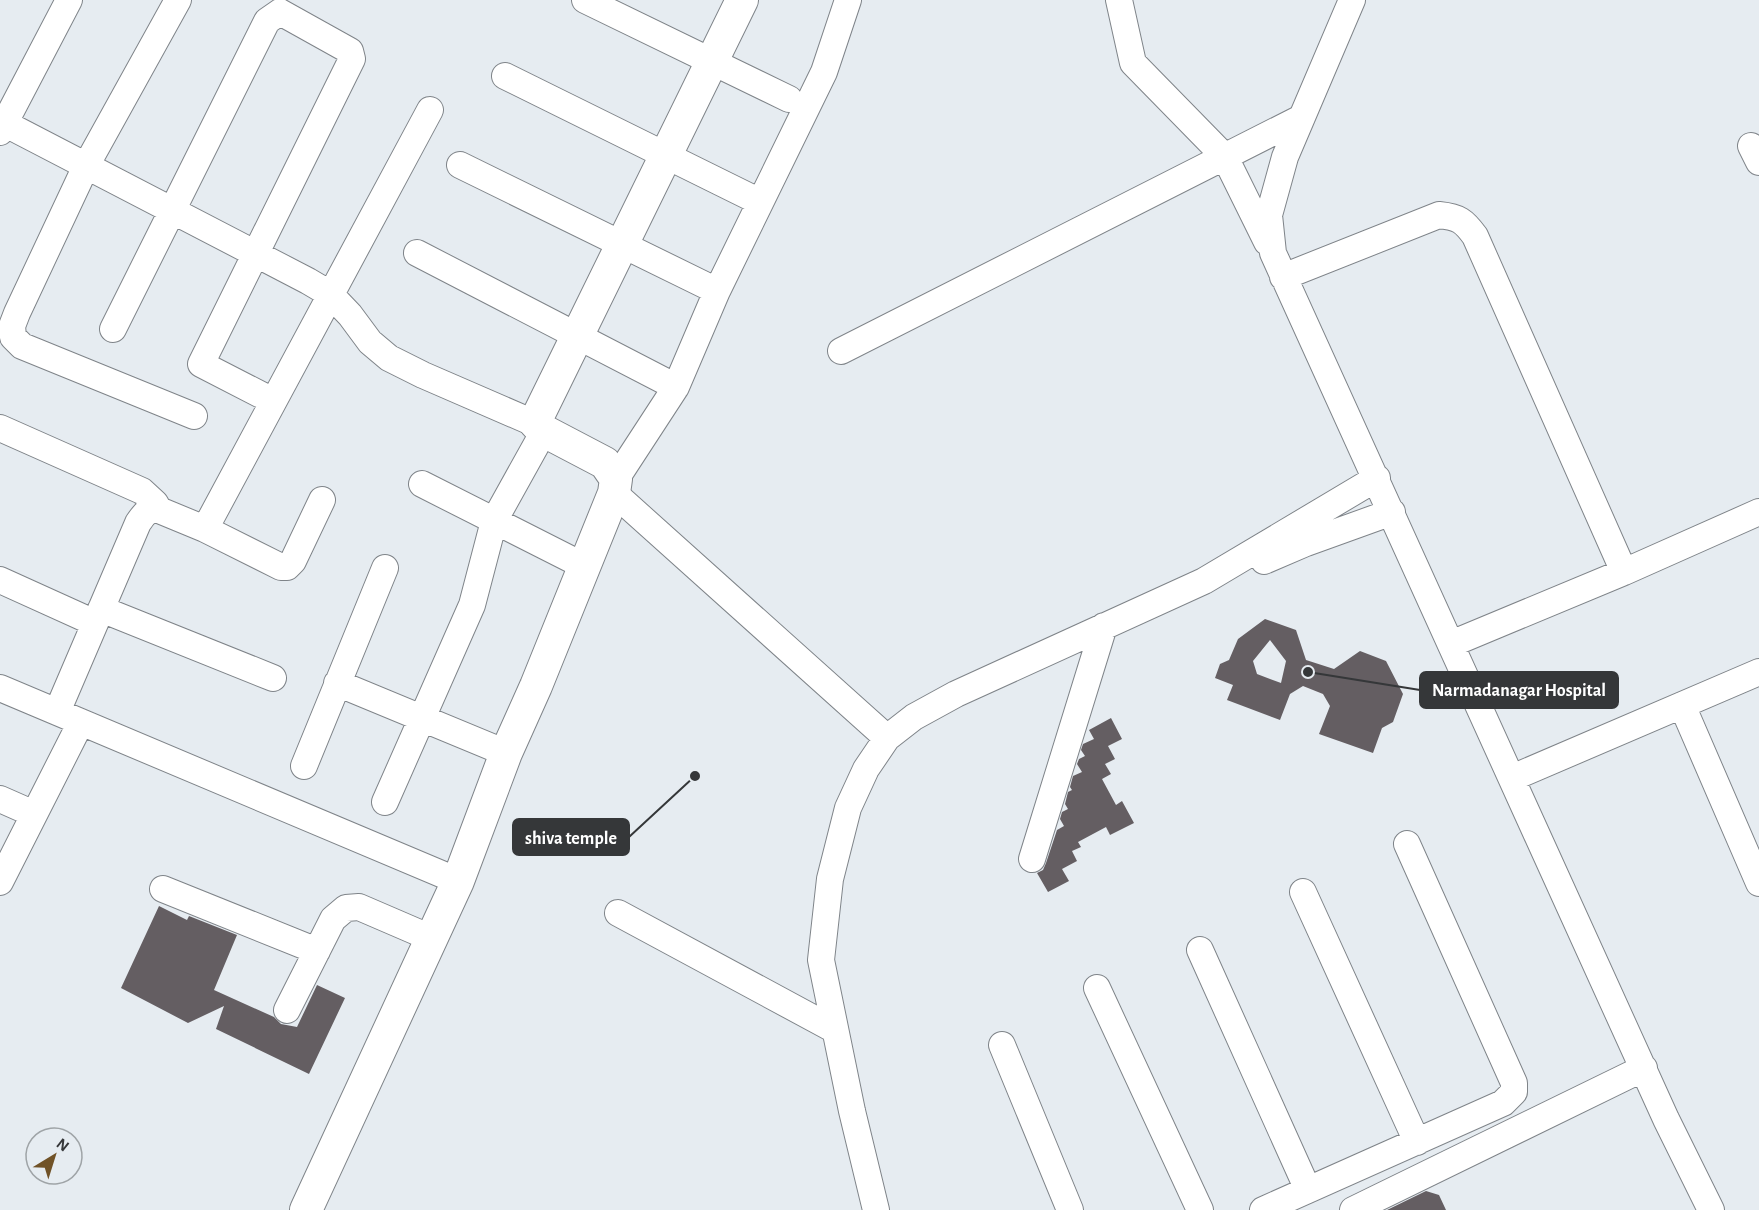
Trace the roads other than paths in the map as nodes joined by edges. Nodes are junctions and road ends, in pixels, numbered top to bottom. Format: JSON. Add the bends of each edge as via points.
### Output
{"nodes":[{"id":1,"x":69,"y":0,"type":"edge"},
{"id":2,"x":178,"y":0,"type":"edge"},
{"id":3,"x":585,"y":0,"type":"edge"},
{"id":4,"x":742,"y":0,"type":"edge"},
{"id":5,"x":1119,"y":0,"type":"edge"},
{"id":6,"x":1352,"y":0,"type":"edge"},
{"id":7,"x":859,"y":1,"type":"edge"},
{"id":8,"x":711,"y":62,"type":"junction"},
{"id":9,"x":506,"y":76,"type":"dead end"},
{"id":10,"x":789,"y":99,"type":"dead end"},
{"id":11,"x":430,"y":110,"type":"dead end"},
{"id":12,"x":1301,"y":118,"type":"junction"},
{"id":13,"x":1,"y":125,"type":"edge"},
{"id":14,"x":666,"y":156,"type":"junction"},
{"id":15,"x":1224,"y":157,"type":"junction"},
{"id":16,"x":460,"y":165,"type":"dead end"},
{"id":17,"x":87,"y":166,"type":"junction"},
{"id":18,"x":752,"y":198,"type":"dead end"},
{"id":19,"x":174,"y":210,"type":"junction"},
{"id":20,"x":622,"y":244,"type":"junction"},
{"id":21,"x":254,"y":253,"type":"junction"},
{"id":22,"x":417,"y":253,"type":"dead end"},
{"id":23,"x":1273,"y":253,"type":"junction"},
{"id":24,"x":1283,"y":277,"type":"junction"},
{"id":25,"x":717,"y":291,"type":"junction"},
{"id":26,"x":330,"y":294,"type":"junction"},
{"id":27,"x":113,"y":329,"type":"dead end"},
{"id":28,"x":577,"y":336,"type":"junction"},
{"id":29,"x":841,"y":351,"type":"dead end"},
{"id":30,"x":676,"y":387,"type":"junction"},
{"id":31,"x":273,"y":401,"type":"junction"},
{"id":32,"x":194,"y":416,"type":"dead end"},
{"id":33,"x":0,"y":428,"type":"edge"},
{"id":34,"x":540,"y":428,"type":"junction"},
{"id":35,"x":1377,"y":478,"type":"junction"},
{"id":36,"x":422,"y":484,"type":"dead end"},
{"id":37,"x":615,"y":486,"type":"junction"},
{"id":38,"x":322,"y":500,"type":"dead end"},
{"id":39,"x":159,"y":510,"type":"junction"},
{"id":40,"x":1392,"y":512,"type":"junction"},
{"id":41,"x":1759,"y":512,"type":"edge"},
{"id":42,"x":494,"y":521,"type":"junction"},
{"id":43,"x":205,"y":529,"type":"junction"},
{"id":44,"x":584,"y":566,"type":"junction"},
{"id":45,"x":385,"y":568,"type":"dead end"},
{"id":46,"x":1624,"y":572,"type":"junction"},
{"id":47,"x":0,"y":580,"type":"edge"},
{"id":48,"x":1204,"y":581,"type":"junction"},
{"id":49,"x":98,"y":616,"type":"junction"},
{"id":50,"x":1104,"y":626,"type":"junction"},
{"id":51,"x":1451,"y":644,"type":"junction"},
{"id":52,"x":1759,"y":672,"type":"edge"},
{"id":53,"x":273,"y":678,"type":"dead end"},
{"id":54,"x":337,"y":683,"type":"junction"},
{"id":55,"x":0,"y":688,"type":"edge"},
{"id":56,"x":1682,"y":705,"type":"junction"},
{"id":57,"x":57,"y":712,"type":"junction"},
{"id":58,"x":422,"y":717,"type":"junction"},
{"id":59,"x":81,"y":722,"type":"junction"},
{"id":60,"x":887,"y":738,"type":"junction"},
{"id":61,"x":506,"y":753,"type":"junction"},
{"id":62,"x":304,"y":766,"type":"dead end"},
{"id":63,"x":1512,"y":778,"type":"junction"},
{"id":64,"x":0,"y":799,"type":"edge"},
{"id":65,"x":386,"y":802,"type":"dead end"},
{"id":66,"x":34,"y":814,"type":"junction"},
{"id":67,"x":1407,"y":844,"type":"dead end"},
{"id":68,"x":1032,"y":859,"type":"dead end"},
{"id":69,"x":458,"y":881,"type":"junction"},
{"id":70,"x":0,"y":882,"type":"edge"},
{"id":71,"x":1759,"y":883,"type":"edge"},
{"id":72,"x":163,"y":889,"type":"dead end"},
{"id":73,"x":1303,"y":892,"type":"dead end"},
{"id":74,"x":618,"y":913,"type":"dead end"},
{"id":75,"x":431,"y":938,"type":"junction"},
{"id":76,"x":1200,"y":950,"type":"dead end"},
{"id":77,"x":317,"y":951,"type":"junction"},
{"id":78,"x":1097,"y":988,"type":"dead end"},
{"id":79,"x":287,"y":1010,"type":"dead end"},
{"id":80,"x":835,"y":1030,"type":"junction"},
{"id":81,"x":1002,"y":1045,"type":"dead end"},
{"id":82,"x":1644,"y":1068,"type":"junction"},
{"id":83,"x":1417,"y":1142,"type":"junction"},
{"id":84,"x":1308,"y":1190,"type":"junction"},
{"id":85,"x":306,"y":1210,"type":"edge"},
{"id":86,"x":876,"y":1210,"type":"edge"},
{"id":87,"x":1070,"y":1210,"type":"edge"},
{"id":88,"x":1200,"y":1210,"type":"edge"},
{"id":89,"x":1263,"y":1210,"type":"edge"},
{"id":90,"x":1353,"y":1210,"type":"edge"},
{"id":91,"x":1711,"y":1210,"type":"edge"}],
"edges":[{"from":1,"to":13,"type":"street"},
{"from":2,"to":17,"type":"street"},
{"from":3,"to":8,"type":"street"},
{"from":4,"to":8,"type":"main road"},
{"from":5,"to":15,"type":"street","via":[[1133,63]]},
{"from":6,"to":12,"type":"street"},
{"from":7,"to":25,"type":"street"},
{"from":8,"to":10,"type":"street"},
{"from":8,"to":14,"type":"main road"},
{"from":9,"to":14,"type":"street"},
{"from":11,"to":26,"type":"street"},
{"from":12,"to":15,"type":"street"},
{"from":12,"to":23,"type":"street","via":[[1269,215]]},
{"from":13,"to":17,"type":"street"},
{"from":14,"to":18,"type":"street"},
{"from":14,"to":20,"type":"main road"},
{"from":15,"to":23,"type":"street"},
{"from":15,"to":29,"type":"street"},
{"from":16,"to":20,"type":"street"},
{"from":17,"to":19,"type":"street"},
{"from":17,"to":32,"type":"street","via":[[17,313],[13,337],[22,346]]},
{"from":19,"to":21,"type":"street"},
{"from":19,"to":21,"type":"street","via":[[267,21],[280,12],[298,20],[350,51],[352,59]]},
{"from":19,"to":27,"type":"street"},
{"from":20,"to":25,"type":"street"},
{"from":20,"to":28,"type":"main road"},
{"from":21,"to":26,"type":"street"},
{"from":21,"to":31,"type":"street","via":[[201,364]]},
{"from":22,"to":28,"type":"street"},
{"from":23,"to":24,"type":"street"},
{"from":24,"to":35,"type":"street"},
{"from":24,"to":46,"type":"street","via":[[1440,215],[1466,223]]},
{"from":25,"to":30,"type":"street"},
{"from":26,"to":31,"type":"street"},
{"from":26,"to":34,"type":"street","via":[[370,342],[389,358]]},
{"from":28,"to":30,"type":"street"},
{"from":28,"to":34,"type":"main road","via":[[542,406]]},
{"from":30,"to":37,"type":"street"},
{"from":31,"to":43,"type":"street"},
{"from":33,"to":39,"type":"street","via":[[142,491]]},
{"from":34,"to":37,"type":"main road","via":[[605,463]]},
{"from":34,"to":42,"type":"street"},
{"from":35,"to":40,"type":"street"},
{"from":35,"to":48,"type":"street"},
{"from":36,"to":42,"type":"street"},
{"from":37,"to":44,"type":"main road"},
{"from":37,"to":60,"type":"street"},
{"from":38,"to":43,"type":"street","via":[[287,567]]},
{"from":39,"to":43,"type":"street"},
{"from":39,"to":49,"type":"street","via":[[145,513],[138,523]]},
{"from":40,"to":48,"type":"street"},
{"from":40,"to":51,"type":"street"},
{"from":41,"to":46,"type":"street"},
{"from":42,"to":44,"type":"street"},
{"from":42,"to":58,"type":"street","via":[[472,604]]},
{"from":44,"to":61,"type":"main road"},
{"from":45,"to":54,"type":"street"},
{"from":46,"to":51,"type":"street"},
{"from":47,"to":49,"type":"street"},
{"from":48,"to":50,"type":"street"},
{"from":49,"to":53,"type":"street"},
{"from":49,"to":57,"type":"street"},
{"from":50,"to":60,"type":"street","via":[[956,694],[914,717]]},
{"from":50,"to":68,"type":"street"},
{"from":51,"to":63,"type":"street"},
{"from":52,"to":56,"type":"street"},
{"from":54,"to":58,"type":"street"},
{"from":54,"to":62,"type":"street"},
{"from":55,"to":57,"type":"street"},
{"from":56,"to":63,"type":"street"},
{"from":56,"to":71,"type":"street"},
{"from":57,"to":59,"type":"street"},
{"from":58,"to":61,"type":"street"},
{"from":58,"to":65,"type":"street"},
{"from":59,"to":66,"type":"street"},
{"from":59,"to":69,"type":"street"},
{"from":60,"to":80,"type":"street","via":[[848,808],[830,879],[821,960]]},
{"from":61,"to":69,"type":"main road"},
{"from":63,"to":82,"type":"street"},
{"from":64,"to":66,"type":"street"},
{"from":66,"to":70,"type":"street"},
{"from":67,"to":83,"type":"street","via":[[1514,1083],[1514,1092],[1503,1103]]},
{"from":69,"to":75,"type":"main road"},
{"from":72,"to":77,"type":"street"},
{"from":73,"to":83,"type":"street"},
{"from":74,"to":80,"type":"street"},
{"from":75,"to":77,"type":"street","via":[[359,907],[346,908],[333,919]]},
{"from":75,"to":85,"type":"main road"},
{"from":76,"to":84,"type":"street"},
{"from":77,"to":79,"type":"street"},
{"from":78,"to":88,"type":"street"},
{"from":80,"to":86,"type":"street"},
{"from":81,"to":87,"type":"street"},
{"from":82,"to":90,"type":"street"},
{"from":82,"to":91,"type":"street"},
{"from":83,"to":84,"type":"street"},
{"from":84,"to":89,"type":"street"}]}
